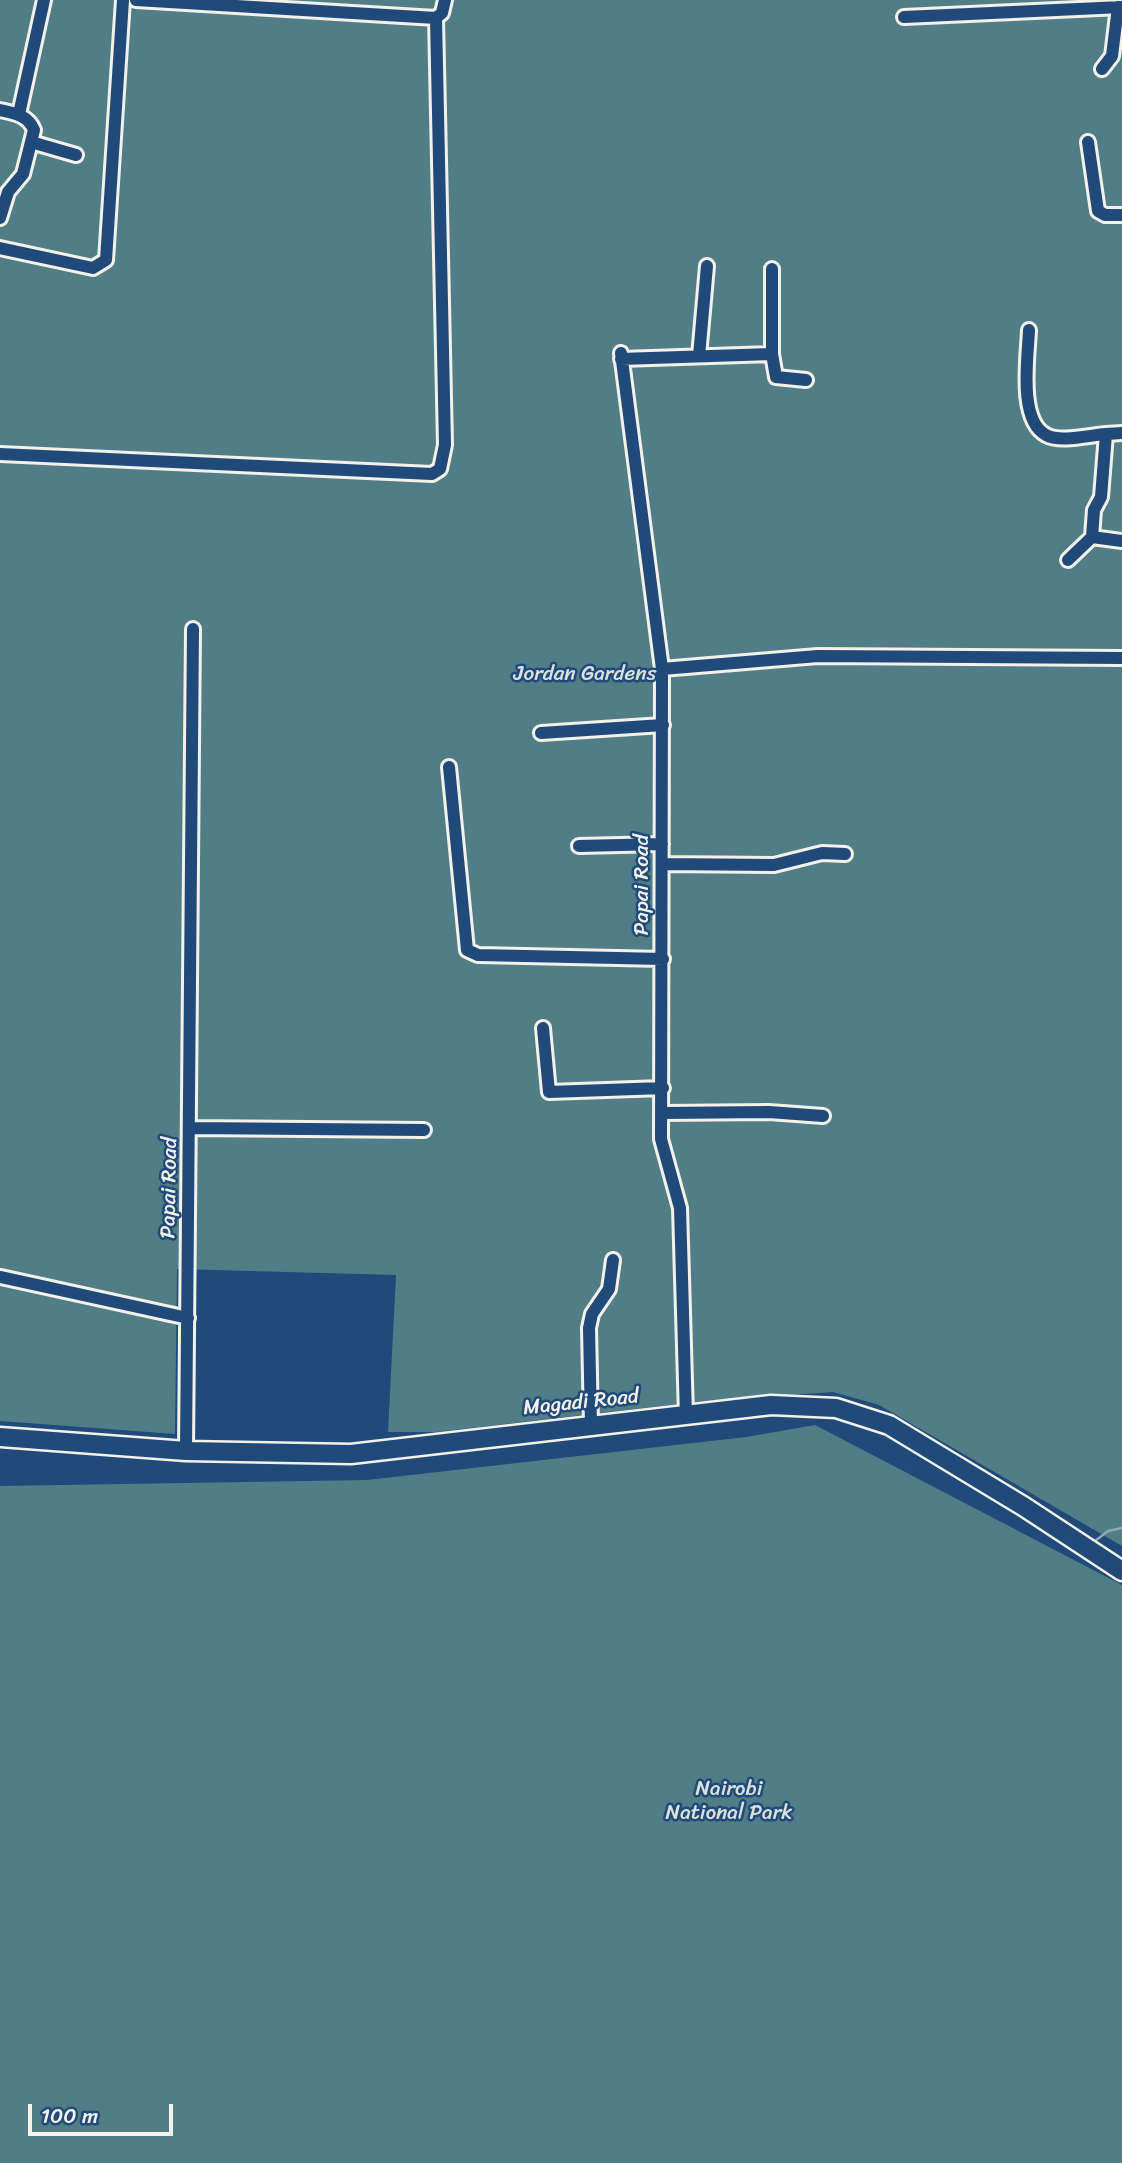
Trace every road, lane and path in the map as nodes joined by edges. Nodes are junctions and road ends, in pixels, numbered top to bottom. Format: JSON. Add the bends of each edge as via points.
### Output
{"nodes":[{"id":1,"x":44,"y":0,"type":"edge"},
{"id":2,"x":123,"y":0,"type":"edge"},
{"id":3,"x":136,"y":0,"type":"edge"},
{"id":4,"x":445,"y":0,"type":"edge"},
{"id":5,"x":1048,"y":4,"type":"edge"},
{"id":6,"x":1113,"y":6,"type":"edge"},
{"id":7,"x":904,"y":17,"type":"dead end"},
{"id":8,"x":436,"y":18,"type":"junction"},
{"id":9,"x":1102,"y":69,"type":"dead end"},
{"id":10,"x":0,"y":110,"type":"edge"},
{"id":11,"x":19,"y":114,"type":"junction"},
{"id":12,"x":31,"y":142,"type":"junction"},
{"id":13,"x":1088,"y":142,"type":"dead end"},
{"id":14,"x":76,"y":155,"type":"dead end"},
{"id":15,"x":1122,"y":215,"type":"edge"},
{"id":16,"x":0,"y":218,"type":"edge"},
{"id":17,"x":0,"y":248,"type":"edge"},
{"id":18,"x":707,"y":266,"type":"dead end"},
{"id":19,"x":772,"y":269,"type":"dead end"},
{"id":20,"x":1029,"y":330,"type":"dead end"},
{"id":21,"x":772,"y":354,"type":"junction"},
{"id":22,"x":699,"y":356,"type":"junction"},
{"id":23,"x":806,"y":380,"type":"dead end"},
{"id":24,"x":1122,"y":433,"type":"edge"},
{"id":25,"x":1106,"y":434,"type":"junction"},
{"id":26,"x":0,"y":454,"type":"edge"},
{"id":27,"x":1092,"y":537,"type":"junction"},
{"id":28,"x":1122,"y":541,"type":"edge"},
{"id":29,"x":1068,"y":560,"type":"dead end"},
{"id":30,"x":193,"y":629,"type":"dead end"},
{"id":31,"x":1122,"y":658,"type":"edge"},
{"id":32,"x":662,"y":669,"type":"junction"},
{"id":33,"x":663,"y":726,"type":"junction"},
{"id":34,"x":541,"y":733,"type":"dead end"},
{"id":35,"x":449,"y":767,"type":"dead end"},
{"id":36,"x":662,"y":844,"type":"junction"},
{"id":37,"x":579,"y":846,"type":"dead end"},
{"id":38,"x":845,"y":854,"type":"dead end"},
{"id":39,"x":662,"y":864,"type":"junction"},
{"id":40,"x":663,"y":959,"type":"junction"},
{"id":41,"x":543,"y":1028,"type":"dead end"},
{"id":42,"x":663,"y":1088,"type":"junction"},
{"id":43,"x":662,"y":1113,"type":"junction"},
{"id":44,"x":822,"y":1116,"type":"dead end"},
{"id":45,"x":190,"y":1128,"type":"junction"},
{"id":46,"x":424,"y":1130,"type":"dead end"},
{"id":47,"x":613,"y":1259,"type":"dead end"},
{"id":48,"x":1,"y":1278,"type":"edge"},
{"id":49,"x":188,"y":1318,"type":"junction"},
{"id":50,"x":685,"y":1416,"type":"junction"},
{"id":51,"x":591,"y":1424,"type":"junction"},
{"id":52,"x":0,"y":1437,"type":"edge"},
{"id":53,"x":186,"y":1451,"type":"junction"},
{"id":54,"x":1122,"y":1571,"type":"edge"}],
"edges":[{"from":1,"to":11,"type":"street"},
{"from":2,"to":17,"type":"street","via":[[106,260],[93,268]]},
{"from":3,"to":8,"type":"street"},
{"from":4,"to":8,"type":"street"},
{"from":5,"to":6,"type":"street"},
{"from":5,"to":7,"type":"street"},
{"from":6,"to":9,"type":"street","via":[[1112,57]]},
{"from":8,"to":26,"type":"street","via":[[445,445],[440,469],[432,474]]},
{"from":10,"to":11,"type":"street"},
{"from":11,"to":12,"type":"street","via":[[32,123]]},
{"from":12,"to":14,"type":"street"},
{"from":12,"to":16,"type":"street","via":[[23,174],[8,192]]},
{"from":13,"to":15,"type":"street","via":[[1097,209],[1105,215]]},
{"from":18,"to":22,"type":"street"},
{"from":19,"to":21,"type":"street"},
{"from":20,"to":25,"type":"street","via":[[1027,396],[1030,415],[1042,432],[1056,438]]},
{"from":21,"to":22,"type":"street"},
{"from":21,"to":23,"type":"street","via":[[778,378]]},
{"from":22,"to":32,"type":"street","name":"Papai Road","via":[[621,356]]},
{"from":24,"to":25,"type":"street"},
{"from":25,"to":27,"type":"street"},
{"from":27,"to":28,"type":"street"},
{"from":27,"to":29,"type":"street"},
{"from":30,"to":45,"type":"street","name":"Papai Road"},
{"from":31,"to":32,"type":"street","via":[[818,656]]},
{"from":32,"to":33,"type":"street","name":"Papai Road"},
{"from":33,"to":34,"type":"street"},
{"from":33,"to":36,"type":"street","name":"Papai Road"},
{"from":35,"to":40,"type":"street","via":[[467,950],[478,956]]},
{"from":36,"to":37,"type":"street"},
{"from":36,"to":39,"type":"street","name":"Papai Road"},
{"from":38,"to":39,"type":"street","via":[[822,853],[774,865]]},
{"from":39,"to":40,"type":"street","name":"Papai Road"},
{"from":40,"to":42,"type":"street","name":"Papai Road"},
{"from":41,"to":42,"type":"street","via":[[549,1092]]},
{"from":42,"to":43,"type":"street","name":"Papai Road"},
{"from":43,"to":44,"type":"street"},
{"from":43,"to":50,"type":"street","name":"Papai Road","via":[[663,1150],[680,1208]]},
{"from":45,"to":46,"type":"street"},
{"from":45,"to":49,"type":"street","name":"Papai Road"},
{"from":47,"to":51,"type":"street","via":[[608,1289],[589,1328]]},
{"from":48,"to":49,"type":"street"},
{"from":49,"to":53,"type":"street","name":"Papai Road"},
{"from":50,"to":51,"type":"highway","name":"Magadi Road"},
{"from":50,"to":54,"type":"highway","name":"Magadi Road","via":[[771,1405],[836,1408],[871,1418],[912,1438]]},
{"from":51,"to":53,"type":"highway","name":"Magadi Road","via":[[351,1454]]},
{"from":52,"to":53,"type":"highway","name":"Magadi Road"}]}
